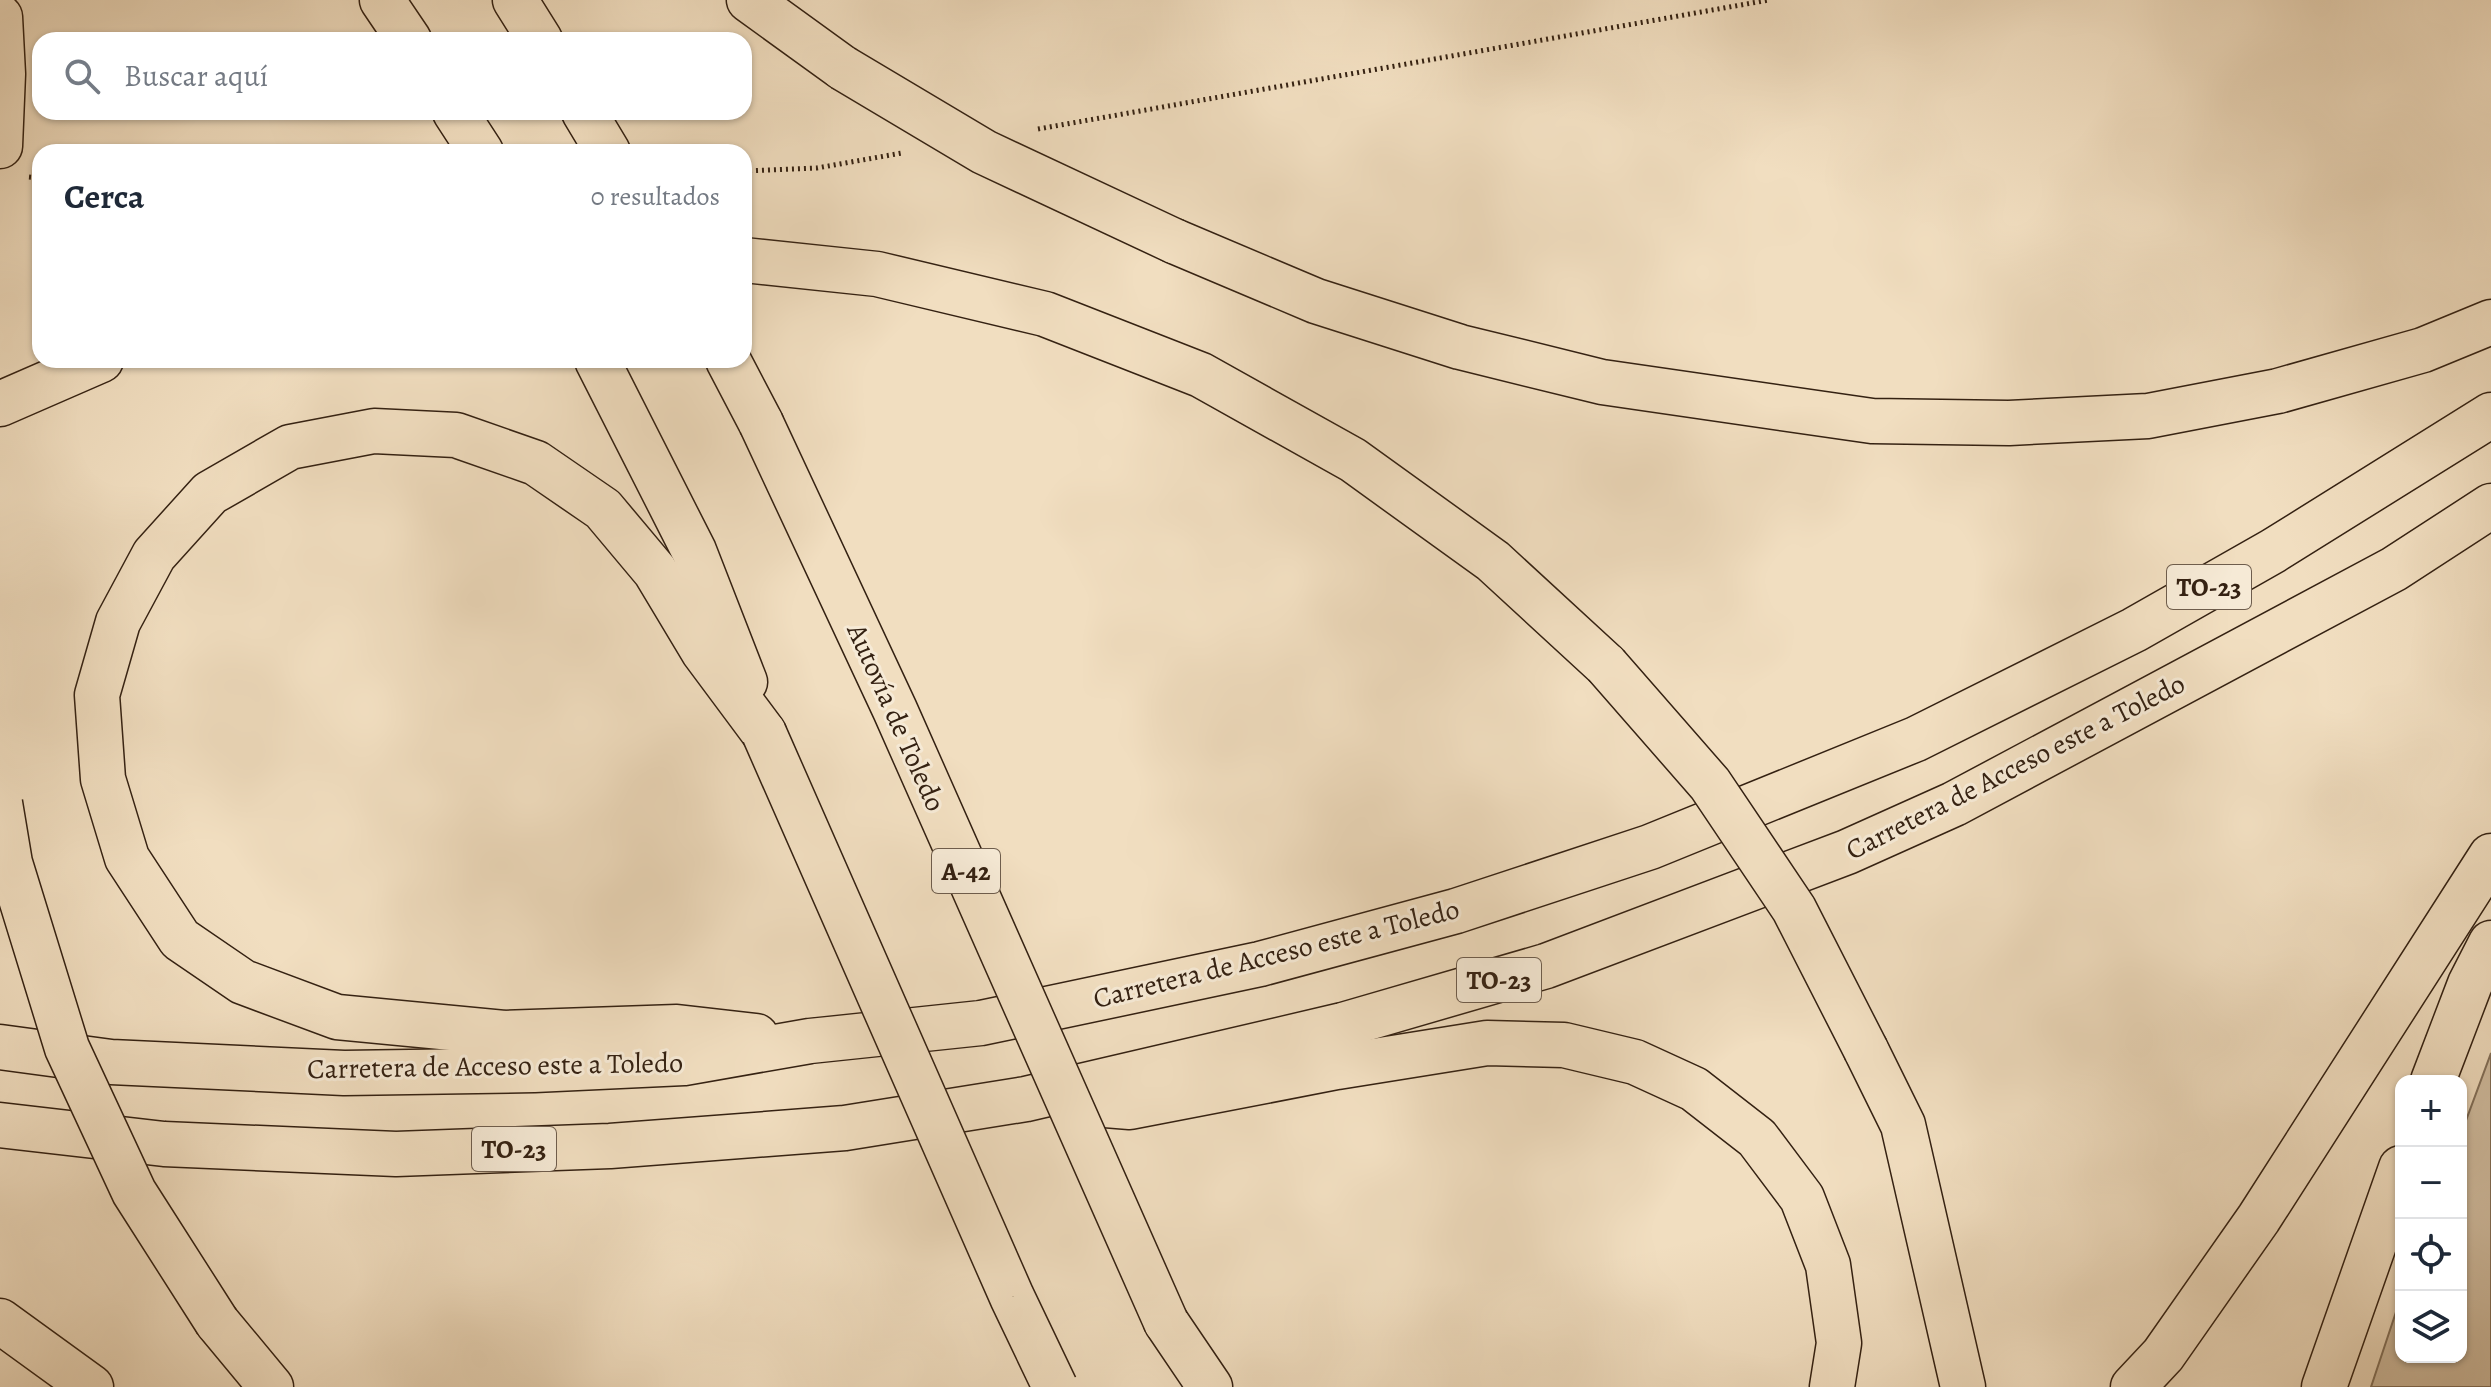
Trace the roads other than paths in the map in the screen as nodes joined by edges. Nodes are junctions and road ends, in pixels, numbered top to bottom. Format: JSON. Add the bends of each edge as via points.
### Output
{"nodes":[{"id":1,"x":382,"y":0,"type":"edge"},
{"id":2,"x":515,"y":0,"type":"edge"},
{"id":3,"x":749,"y":0,"type":"edge"},
{"id":4,"x":0,"y":17,"type":"edge"},
{"id":5,"x":404,"y":32,"type":"edge"},
{"id":6,"x":535,"y":32,"type":"edge"},
{"id":7,"x":460,"y":120,"type":"edge"},
{"id":8,"x":589,"y":120,"type":"edge"},
{"id":9,"x":476,"y":144,"type":"edge"},
{"id":10,"x":603,"y":144,"type":"edge"},
{"id":11,"x":0,"y":146,"type":"edge"},
{"id":12,"x":752,"y":261,"type":"edge"},
{"id":13,"x":2491,"y":322,"type":"edge"},
{"id":14,"x":83,"y":368,"type":"edge"},
{"id":15,"x":601,"y":368,"type":"edge"},
{"id":16,"x":732,"y":368,"type":"edge"},
{"id":17,"x":0,"y":404,"type":"edge"},
{"id":18,"x":2491,"y":415,"type":"edge"},
{"id":19,"x":2491,"y":506,"type":"edge"},
{"id":20,"x":764,"y":733,"type":"junction"},
{"id":21,"x":0,"y":803,"type":"edge"},
{"id":22,"x":2491,"y":856,"type":"edge"},
{"id":23,"x":2491,"y":943,"type":"edge"},
{"id":24,"x":810,"y":1041,"type":"junction"},
{"id":25,"x":0,"y":1047,"type":"edge"},
{"id":26,"x":2435,"y":1075,"type":"edge"},
{"id":27,"x":1026,"y":1099,"type":"junction"},
{"id":28,"x":0,"y":1125,"type":"edge"},
{"id":29,"x":2395,"y":1185,"type":"edge"},
{"id":30,"x":0,"y":1321,"type":"edge"},
{"id":31,"x":1166,"y":1322,"type":"junction"},
{"id":32,"x":1963,"y":1383,"type":"edge"},
{"id":33,"x":91,"y":1387,"type":"edge"},
{"id":34,"x":271,"y":1387,"type":"edge"},
{"id":35,"x":1055,"y":1387,"type":"edge"},
{"id":36,"x":1191,"y":1387,"type":"edge"},
{"id":37,"x":1210,"y":1387,"type":"edge"},
{"id":38,"x":1832,"y":1387,"type":"edge"},
{"id":39,"x":2133,"y":1387,"type":"edge"},
{"id":40,"x":2324,"y":1387,"type":"edge"}],
"edges":[{"from":1,"to":5,"type":"highway"},
{"from":2,"to":6,"type":"highway"},
{"from":3,"to":13,"type":"highway","bridge":true,"via":[[843,68],[984,152],[1174,241],[1316,301],[1460,347],[1602,382],[1872,421],[2009,423],[2148,416],[2278,391],[2423,350]]},
{"from":4,"to":11,"type":"highway"},
{"from":7,"to":9,"type":"highway"},
{"from":8,"to":10,"type":"highway"},
{"from":12,"to":32,"type":"highway","bridge":true,"via":[[877,274],[1045,314],[1201,375],[1353,460],[1493,561],[1606,665],[1710,784],[1794,909],[1866,1050],[1903,1125]]},
{"from":14,"to":17,"type":"highway"},
{"from":15,"to":20,"type":"highway","via":[[694,551]]},
{"from":16,"to":31,"type":"highway","name":"Autovía de Toledo","number":"A-42","bridge":true,"via":[[895,710]]},
{"from":18,"to":24,"type":"highway","name":"Carretera de Acceso este a Toledo","number":"TO-23","via":[[2273,551],[2134,630],[1916,739],[1650,847],[1456,911],[1260,964],[981,1023]]},
{"from":19,"to":27,"type":"highway","name":"Carretera de Acceso este a Toledo","number":"TO-23","via":[[2394,569],[1954,804],[1847,852],[1531,971],[1343,1025]]},
{"from":20,"to":24,"type":"highway","via":[[703,651],[655,571],[603,509],[536,463],[456,435],[374,431],[290,447],[210,493],[154,555],[118,622],[97,695],[103,779],[127,858],[180,939],[243,982],[337,1017],[504,1033],[677,1027]]},
{"from":20,"to":35,"type":"highway","bridge":true},
{"from":21,"to":34,"type":"highway","bridge":true,"via":[[10,863],[67,1048],[134,1192],[217,1322]]},
{"from":22,"to":39,"type":"highway","via":[[2259,1218],[2163,1355]]},
{"from":23,"to":26,"type":"highway"},
{"from":24,"to":25,"type":"highway","name":"Carretera de Acceso este a Toledo","number":"TO-23","via":[[684,1063],[344,1073],[111,1062]]},
{"from":27,"to":28,"type":"highway","name":"Carretera de Acceso este a Toledo","number":"TO-23","via":[[845,1128],[610,1146],[396,1154],[164,1144]]},
{"from":27,"to":38,"type":"highway","via":[[1130,1107],[1487,1043],[1564,1045],[1635,1062],[1694,1089],[1757,1138],[1802,1198],[1828,1265],[1839,1343]]},
{"from":29,"to":40,"type":"highway"},
{"from":30,"to":33,"type":"highway"},
{"from":31,"to":36,"type":"highway","name":"Autovía de Toledo","number":"A-42"},
{"from":31,"to":37,"type":"highway"}]}
